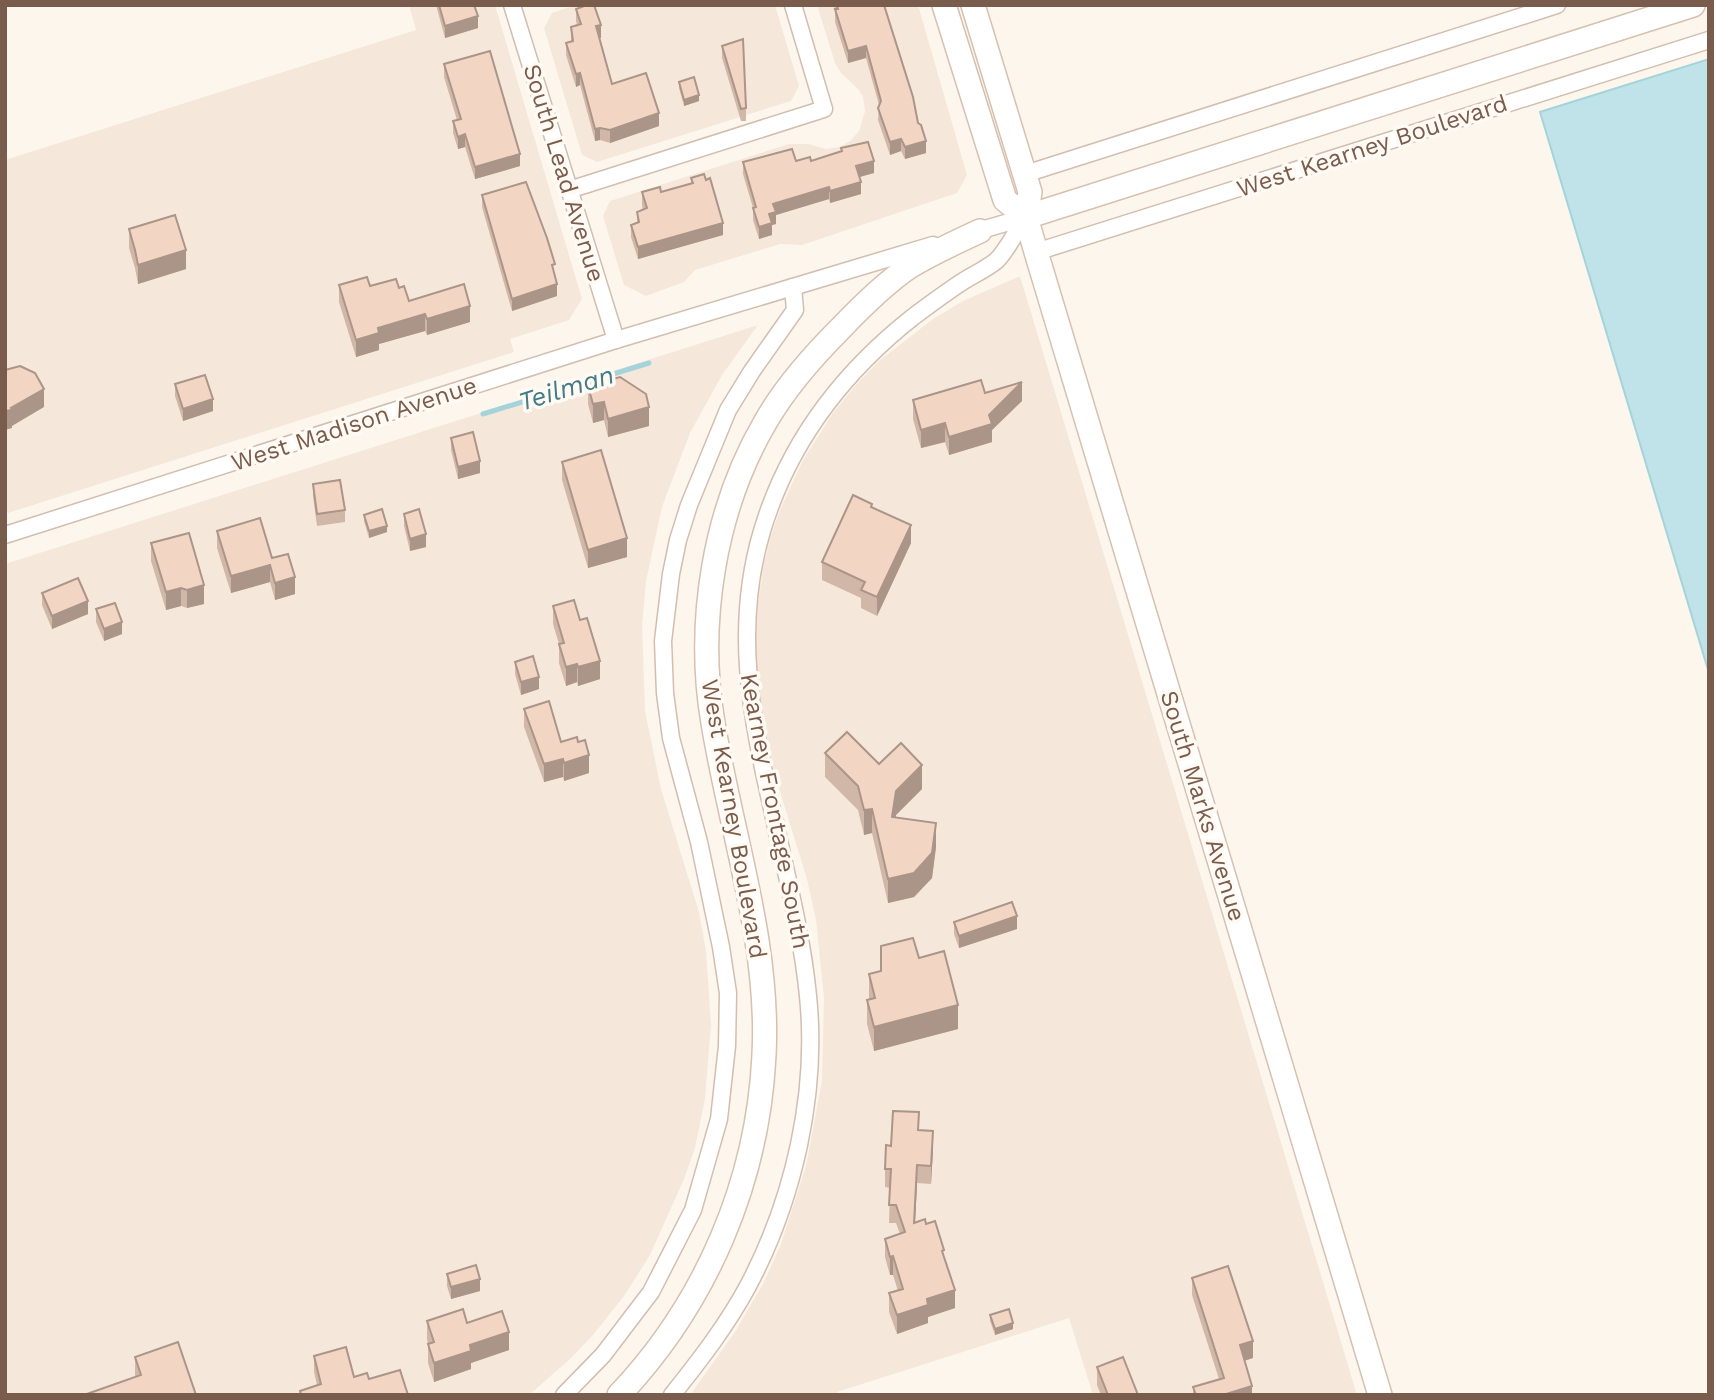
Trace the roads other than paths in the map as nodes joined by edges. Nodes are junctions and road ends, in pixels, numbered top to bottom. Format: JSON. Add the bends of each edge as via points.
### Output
{"nodes":[{"id":1,"x":512,"y":5,"type":"edge"},
{"id":2,"x":793,"y":5,"type":"edge"},
{"id":3,"x":944,"y":5,"type":"edge"},
{"id":4,"x":974,"y":5,"type":"edge"},
{"id":5,"x":1558,"y":5,"type":"edge"},
{"id":6,"x":1693,"y":5,"type":"edge"},
{"id":7,"x":1709,"y":40,"type":"edge"},
{"id":8,"x":1025,"y":174,"type":"junction"},
{"id":9,"x":569,"y":190,"type":"junction"},
{"id":10,"x":1026,"y":217,"type":"junction"},
{"id":11,"x":980,"y":231,"type":"junction"},
{"id":12,"x":1036,"y":252,"type":"junction"},
{"id":13,"x":793,"y":287,"type":"junction"},
{"id":14,"x":617,"y":340,"type":"junction"},
{"id":15,"x":5,"y":535,"type":"edge"},
{"id":16,"x":564,"y":1395,"type":"edge"},
{"id":17,"x":619,"y":1395,"type":"edge"},
{"id":18,"x":672,"y":1395,"type":"edge"},
{"id":19,"x":1380,"y":1395,"type":"edge"}],
"edges":[{"from":1,"to":9,"type":"street","name":"South Lead Avenue"},
{"from":2,"to":9,"type":"street","via":[[824,109]]},
{"from":3,"to":10,"type":"main road","name":"South Marks Avenue","via":[[1005,200]]},
{"from":4,"to":8,"type":"main road","name":"South Marks Avenue"},
{"from":5,"to":8,"type":"street"},
{"from":6,"to":10,"type":"main road","name":"West Kearney Boulevard"},
{"from":7,"to":12,"type":"street","name":"West Kearney Boulevard"},
{"from":8,"to":10,"type":"main road","name":"South Marks Avenue","via":[[1030,192]]},
{"from":9,"to":14,"type":"street","name":"South Lead Avenue"},
{"from":10,"to":11,"type":"street","name":"West Madison Avenue"},
{"from":10,"to":12,"type":"main road","name":"South Marks Avenue"},
{"from":10,"to":18,"type":"street","name":"Kearney Frontage South","via":[[997,260],[884,340],[837,390],[792,456],[762,530],[751,573],[745,646],[760,757],[802,945],[809,999],[805,1109],[778,1218],[748,1285],[707,1351]]},
{"from":11,"to":13,"type":"street","name":"West Madison Avenue"},
{"from":11,"to":17,"type":"main road","name":"West Kearney Boulevard","via":[[907,269],[864,303],[821,347],[765,422],[735,489],[712,578],[708,667],[712,719],[762,983],[764,1054],[758,1117],[737,1200],[706,1273],[667,1337]]},
{"from":12,"to":19,"type":"main road","name":"South Marks Avenue"},
{"from":13,"to":14,"type":"street","name":"West Madison Avenue"},
{"from":13,"to":16,"type":"street","via":[[795,310],[728,410],[689,505],[671,574],[663,641],[671,738],[699,842],[728,993],[719,1119],[694,1210],[651,1292],[603,1355]]},
{"from":14,"to":15,"type":"street","name":"West Madison Avenue"}]}
